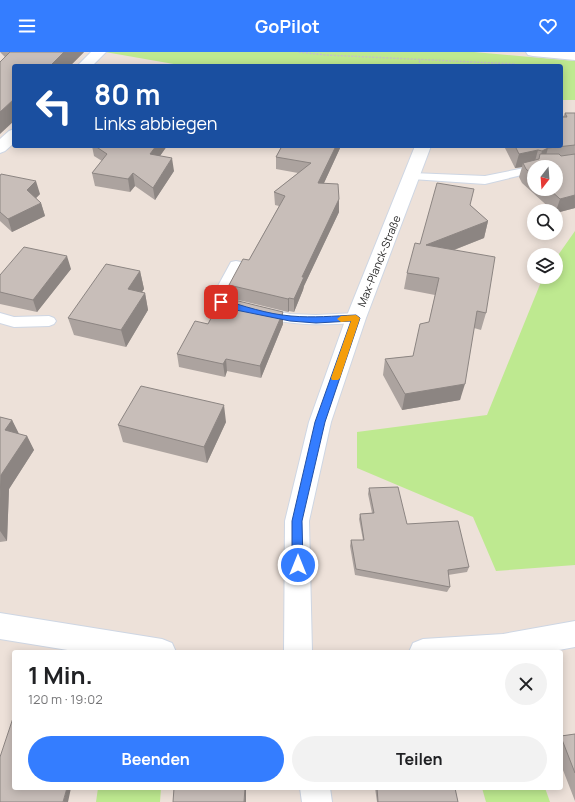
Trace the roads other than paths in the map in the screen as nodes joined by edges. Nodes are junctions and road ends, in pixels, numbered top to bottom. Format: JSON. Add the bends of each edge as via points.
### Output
{"nodes":[{"id":1,"x":99,"y":52,"type":"edge"},
{"id":2,"x":534,"y":52,"type":"edge"},
{"id":3,"x":575,"y":56,"type":"edge"},
{"id":4,"x":86,"y":64,"type":"edge"},
{"id":5,"x":12,"y":136,"type":"edge"},
{"id":6,"x":0,"y":148,"type":"edge"},
{"id":7,"x":423,"y":148,"type":"edge"},
{"id":8,"x":527,"y":171,"type":"edge"},
{"id":9,"x":412,"y":176,"type":"junction"},
{"id":10,"x":236,"y":266,"type":"dead end"},
{"id":11,"x":0,"y":318,"type":"edge"},
{"id":12,"x":356,"y":318,"type":"junction"},
{"id":13,"x":50,"y":321,"type":"dead end"},
{"id":14,"x":0,"y":627,"type":"edge"},
{"id":15,"x":575,"y":634,"type":"edge"},
{"id":16,"x":149,"y":650,"type":"edge"},
{"id":17,"x":298,"y":650,"type":"edge"},
{"id":18,"x":455,"y":650,"type":"edge"},
{"id":19,"x":315,"y":790,"type":"edge"},
{"id":20,"x":317,"y":802,"type":"edge"}],
"edges":[{"from":1,"to":4,"type":"street"},
{"from":2,"to":3,"type":"street"},
{"from":5,"to":6,"type":"street"},
{"from":7,"to":9,"type":"street","name":"Max-Planck-Straße"},
{"from":8,"to":9,"type":"lane","via":[[485,180]]},
{"from":9,"to":12,"type":"street","name":"Max-Planck-Straße"},
{"from":10,"to":12,"type":"lane","via":[[220,295],[221,302],[290,319]]},
{"from":11,"to":13,"type":"lane","via":[[14,322]]},
{"from":12,"to":17,"type":"street","name":"Max-Planck-Straße","via":[[320,422],[297,521]]},
{"from":14,"to":16,"type":"street"},
{"from":15,"to":18,"type":"street","via":[[503,647]]},
{"from":19,"to":20,"type":"street"}]}
